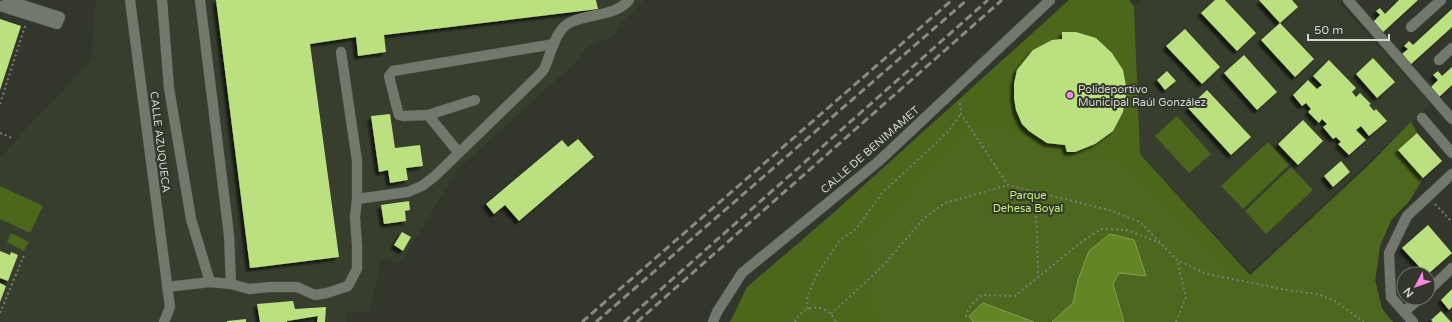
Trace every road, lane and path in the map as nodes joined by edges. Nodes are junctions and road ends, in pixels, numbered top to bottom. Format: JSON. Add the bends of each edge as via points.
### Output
{"nodes":[{"id":1,"x":7,"y":0,"type":"edge"},
{"id":2,"x":130,"y":0,"type":"edge"},
{"id":3,"x":162,"y":0,"type":"edge"},
{"id":4,"x":200,"y":0,"type":"edge"},
{"id":5,"x":629,"y":0,"type":"edge"},
{"id":6,"x":1050,"y":0,"type":"edge"},
{"id":7,"x":1348,"y":0,"type":"edge"},
{"id":8,"x":1441,"y":0,"type":"edge"},
{"id":9,"x":0,"y":6,"type":"edge"},
{"id":10,"x":26,"y":22,"type":"dead end"},
{"id":11,"x":1411,"y":27,"type":"dead end"},
{"id":12,"x":554,"y":44,"type":"junction"},
{"id":13,"x":1452,"y":48,"type":"edge"},
{"id":14,"x":342,"y":52,"type":"dead end"},
{"id":15,"x":1439,"y":60,"type":"dead end"},
{"id":16,"x":475,"y":100,"type":"dead end"},
{"id":17,"x":0,"y":104,"type":"edge"},
{"id":18,"x":960,"y":104,"type":"dead end"},
{"id":19,"x":961,"y":114,"type":"junction"},
{"id":20,"x":428,"y":115,"type":"junction"},
{"id":21,"x":1422,"y":118,"type":"dead end"},
{"id":22,"x":1452,"y":119,"type":"edge"},
{"id":23,"x":0,"y":133,"type":"edge"},
{"id":24,"x":12,"y":138,"type":"dead end"},
{"id":25,"x":458,"y":153,"type":"junction"},
{"id":26,"x":1452,"y":153,"type":"edge"},
{"id":27,"x":1452,"y":174,"type":"edge"},
{"id":28,"x":1008,"y":185,"type":"junction"},
{"id":29,"x":1034,"y":191,"type":"junction"},
{"id":30,"x":1428,"y":196,"type":"junction"},
{"id":31,"x":358,"y":199,"type":"junction"},
{"id":32,"x":1452,"y":222,"type":"edge"},
{"id":33,"x":1161,"y":244,"type":"junction"},
{"id":34,"x":25,"y":253,"type":"dead end"},
{"id":35,"x":1177,"y":260,"type":"junction"},
{"id":36,"x":1452,"y":268,"type":"edge"},
{"id":37,"x":1038,"y":277,"type":"junction"},
{"id":38,"x":210,"y":282,"type":"junction"},
{"id":39,"x":1436,"y":283,"type":"edge"},
{"id":40,"x":232,"y":284,"type":"junction"},
{"id":41,"x":166,"y":288,"type":"junction"},
{"id":42,"x":1411,"y":306,"type":"edge"},
{"id":43,"x":808,"y":309,"type":"junction"},
{"id":44,"x":1404,"y":312,"type":"junction"},
{"id":45,"x":0,"y":313,"type":"edge"},
{"id":46,"x":831,"y":314,"type":"junction"},
{"id":47,"x":966,"y":316,"type":"dead end"},
{"id":48,"x":165,"y":322,"type":"edge"},
{"id":49,"x":713,"y":322,"type":"edge"},
{"id":50,"x":795,"y":322,"type":"edge"},
{"id":51,"x":836,"y":322,"type":"edge"},
{"id":52,"x":1176,"y":322,"type":"edge"},
{"id":53,"x":1364,"y":322,"type":"edge"},
{"id":54,"x":1413,"y":322,"type":"edge"}],
"edges":[{"from":1,"to":9,"type":"street","via":[[60,17],[57,24]]},
{"from":2,"to":41,"type":"street","name":"CALLE AZUQUECA"},
{"from":3,"to":38,"type":"street","via":[[169,88],[191,219]]},
{"from":4,"to":40,"type":"street","via":[[229,235]]},
{"from":5,"to":12,"type":"street","via":[[618,9],[569,24],[561,31]]},
{"from":6,"to":49,"type":"street","name":"CALLE DE BENIMAMET","via":[[879,161],[742,273]]},
{"from":7,"to":22,"type":"street"},
{"from":8,"to":11,"type":"street"},
{"from":10,"to":17,"type":"path"},
{"from":12,"to":20,"type":"street","via":[[391,72],[389,76],[399,115]]},
{"from":12,"to":25,"type":"street","via":[[543,70],[536,78]]},
{"from":13,"to":15,"type":"street"},
{"from":14,"to":31,"type":"street","via":[[357,162]]},
{"from":16,"to":20,"type":"street"},
{"from":18,"to":19,"type":"path"},
{"from":19,"to":28,"type":"path"},
{"from":19,"to":43,"type":"path","via":[[947,134],[882,193],[856,229],[840,240],[816,276],[806,299]]},
{"from":20,"to":25,"type":"street"},
{"from":21,"to":26,"type":"street"},
{"from":23,"to":24,"type":"path"},
{"from":25,"to":31,"type":"street","via":[[422,186],[408,192]]},
{"from":27,"to":30,"type":"street"},
{"from":28,"to":29,"type":"path"},
{"from":28,"to":46,"type":"path","via":[[945,203],[924,218],[882,267]]},
{"from":29,"to":33,"type":"path","via":[[1109,210],[1140,222]]},
{"from":29,"to":37,"type":"path"},
{"from":30,"to":32,"type":"path"},
{"from":30,"to":44,"type":"street","via":[[1407,216],[1389,253],[1391,296]]},
{"from":31,"to":40,"type":"street","via":[[355,217],[357,269],[348,286],[315,295],[296,287],[249,289]]},
{"from":33,"to":35,"type":"path"},
{"from":33,"to":37,"type":"path","via":[[1127,230],[1101,229]]},
{"from":34,"to":45,"type":"path"},
{"from":35,"to":52,"type":"path","via":[[1186,297]]},
{"from":35,"to":53,"type":"path","via":[[1207,274],[1318,294],[1335,301]]},
{"from":36,"to":39,"type":"street"},
{"from":37,"to":47,"type":"path","via":[[1015,296],[982,295],[972,304]]},
{"from":38,"to":40,"type":"street"},
{"from":38,"to":41,"type":"street"},
{"from":41,"to":48,"type":"street","name":"CALLE AZUQUECA","via":[[170,307]]},
{"from":42,"to":44,"type":"street"},
{"from":43,"to":46,"type":"path","via":[[820,308]]},
{"from":43,"to":50,"type":"path","via":[[801,312]]},
{"from":44,"to":54,"type":"street"},
{"from":46,"to":51,"type":"path"}]}
